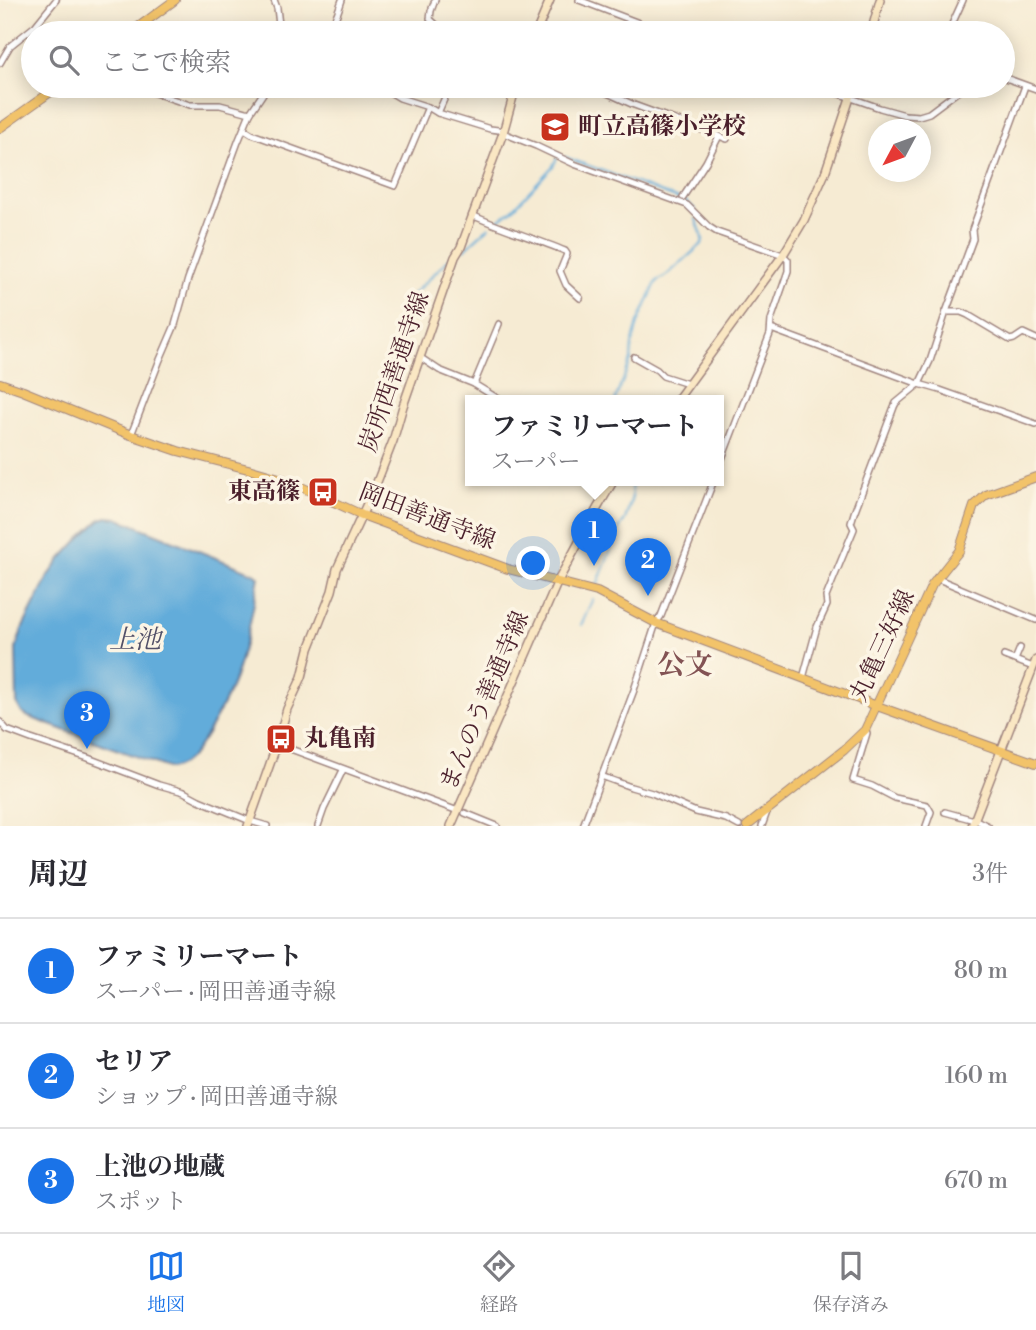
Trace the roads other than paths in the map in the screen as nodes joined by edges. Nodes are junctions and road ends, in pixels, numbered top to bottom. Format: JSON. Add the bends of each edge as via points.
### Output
{"nodes":[{"id":1,"x":56,"y":0,"type":"edge"},
{"id":2,"x":175,"y":0,"type":"edge"},
{"id":3,"x":274,"y":0,"type":"edge"},
{"id":4,"x":342,"y":0,"type":"edge"},
{"id":5,"x":435,"y":0,"type":"edge"},
{"id":6,"x":550,"y":0,"type":"edge"},
{"id":7,"x":579,"y":0,"type":"edge"},
{"id":8,"x":880,"y":0,"type":"edge"},
{"id":9,"x":962,"y":0,"type":"edge"},
{"id":10,"x":39,"y":21,"type":"edge"},
{"id":11,"x":146,"y":21,"type":"edge"},
{"id":12,"x":279,"y":21,"type":"edge"},
{"id":13,"x":333,"y":21,"type":"edge"},
{"id":14,"x":432,"y":21,"type":"edge"},
{"id":15,"x":541,"y":21,"type":"edge"},
{"id":16,"x":634,"y":21,"type":"edge"},
{"id":17,"x":874,"y":21,"type":"edge"},
{"id":18,"x":952,"y":21,"type":"edge"},
{"id":19,"x":21,"y":37,"type":"edge"},
{"id":20,"x":0,"y":63,"type":"edge"},
{"id":21,"x":1015,"y":82,"type":"edge"},
{"id":22,"x":1026,"y":86,"type":"junction"},
{"id":23,"x":1036,"y":89,"type":"edge"},
{"id":24,"x":42,"y":98,"type":"edge"},
{"id":25,"x":169,"y":98,"type":"edge"},
{"id":26,"x":260,"y":98,"type":"edge"},
{"id":27,"x":400,"y":98,"type":"edge"},
{"id":28,"x":445,"y":98,"type":"edge"},
{"id":29,"x":512,"y":98,"type":"edge"},
{"id":30,"x":619,"y":98,"type":"edge"},
{"id":31,"x":850,"y":98,"type":"edge"},
{"id":32,"x":856,"y":98,"type":"edge"},
{"id":33,"x":949,"y":98,"type":"edge"},
{"id":34,"x":428,"y":107,"type":"junction"},
{"id":35,"x":250,"y":113,"type":"junction"},
{"id":36,"x":438,"y":113,"type":"junction"},
{"id":37,"x":0,"y":128,"type":"edge"},
{"id":38,"x":244,"y":129,"type":"junction"},
{"id":39,"x":500,"y":131,"type":"junction"},
{"id":40,"x":719,"y":136,"type":"junction"},
{"id":41,"x":727,"y":139,"type":"dead end"},
{"id":42,"x":683,"y":197,"type":"dead end"},
{"id":43,"x":472,"y":215,"type":"junction"},
{"id":44,"x":783,"y":255,"type":"junction"},
{"id":45,"x":580,"y":298,"type":"dead end"},
{"id":46,"x":946,"y":312,"type":"junction"},
{"id":47,"x":499,"y":324,"type":"dead end"},
{"id":48,"x":771,"y":329,"type":"junction"},
{"id":49,"x":1036,"y":339,"type":"edge"},
{"id":50,"x":634,"y":357,"type":"dead end"},
{"id":51,"x":421,"y":358,"type":"junction"},
{"id":52,"x":0,"y":383,"type":"edge"},
{"id":53,"x":474,"y":384,"type":"junction"},
{"id":54,"x":688,"y":384,"type":"junction"},
{"id":55,"x":919,"y":384,"type":"junction"},
{"id":56,"x":492,"y":395,"type":"edge"},
{"id":57,"x":680,"y":395,"type":"edge"},
{"id":58,"x":1036,"y":424,"type":"edge"},
{"id":59,"x":131,"y":435,"type":"junction"},
{"id":60,"x":724,"y":453,"type":"edge"},
{"id":61,"x":1036,"y":477,"type":"edge"},
{"id":62,"x":610,"y":486,"type":"edge"},
{"id":63,"x":712,"y":486,"type":"edge"},
{"id":64,"x":362,"y":515,"type":"junction"},
{"id":65,"x":936,"y":578,"type":"junction"},
{"id":66,"x":558,"y":581,"type":"junction"},
{"id":67,"x":1036,"y":620,"type":"edge"},
{"id":68,"x":656,"y":623,"type":"junction"},
{"id":69,"x":1020,"y":648,"type":"dead end"},
{"id":70,"x":1004,"y":656,"type":"dead end"},
{"id":71,"x":1015,"y":660,"type":"junction"},
{"id":72,"x":1035,"y":664,"type":"edge"},
{"id":73,"x":1033,"y":677,"type":"edge"},
{"id":74,"x":803,"y":678,"type":"junction"},
{"id":75,"x":877,"y":706,"type":"junction"},
{"id":76,"x":0,"y":722,"type":"edge"},
{"id":77,"x":865,"y":730,"type":"junction"},
{"id":78,"x":277,"y":744,"type":"junction"},
{"id":79,"x":1000,"y":750,"type":"junction"},
{"id":80,"x":1036,"y":763,"type":"edge"},
{"id":81,"x":343,"y":770,"type":"junction"},
{"id":82,"x":601,"y":776,"type":"junction"},
{"id":83,"x":768,"y":810,"type":"junction"},
{"id":84,"x":462,"y":812,"type":"junction"},
{"id":85,"x":945,"y":812,"type":"dead end"},
{"id":86,"x":249,"y":823,"type":"edge"},
{"id":87,"x":973,"y":823,"type":"edge"},
{"id":88,"x":267,"y":826,"type":"edge"},
{"id":89,"x":318,"y":826,"type":"edge"},
{"id":90,"x":451,"y":826,"type":"edge"},
{"id":91,"x":497,"y":826,"type":"edge"},
{"id":92,"x":583,"y":826,"type":"edge"},
{"id":93,"x":738,"y":826,"type":"edge"},
{"id":94,"x":747,"y":826,"type":"edge"},
{"id":95,"x":762,"y":826,"type":"edge"},
{"id":96,"x":926,"y":826,"type":"edge"},
{"id":97,"x":988,"y":826,"type":"edge"}],
"edges":[{"from":1,"to":10,"type":"street"},
{"from":2,"to":11,"type":"main road"},
{"from":3,"to":12,"type":"street"},
{"from":4,"to":13,"type":"street"},
{"from":5,"to":14,"type":"street"},
{"from":6,"to":15,"type":"main road"},
{"from":7,"to":16,"type":"street"},
{"from":8,"to":17,"type":"main road"},
{"from":9,"to":18,"type":"street"},
{"from":19,"to":20,"type":"street"},
{"from":21,"to":22,"type":"street"},
{"from":22,"to":23,"type":"street"},
{"from":22,"to":46,"type":"street"},
{"from":24,"to":37,"type":"main road"},
{"from":25,"to":35,"type":"street"},
{"from":26,"to":35,"type":"street"},
{"from":27,"to":34,"type":"street"},
{"from":28,"to":36,"type":"street"},
{"from":29,"to":39,"type":"main road","name":"炭所西善通寺線"},
{"from":30,"to":40,"type":"street"},
{"from":31,"to":44,"type":"main road","via":[[825,173]]},
{"from":32,"to":33,"type":"street","via":[[919,116]]},
{"from":34,"to":36,"type":"street"},
{"from":34,"to":38,"type":"street","via":[[396,186]]},
{"from":35,"to":38,"type":"street"},
{"from":36,"to":39,"type":"street"},
{"from":38,"to":59,"type":"street","via":[[198,249],[176,326]]},
{"from":39,"to":43,"type":"main road","name":"炭所西善通寺線"},
{"from":39,"to":44,"type":"street","via":[[687,205],[717,232]]},
{"from":40,"to":41,"type":"street"},
{"from":40,"to":42,"type":"street"},
{"from":43,"to":45,"type":"street","via":[[565,251],[560,271],[566,285]]},
{"from":43,"to":51,"type":"main road","name":"炭所西善通寺線"},
{"from":44,"to":48,"type":"street","via":[[789,266]]},
{"from":44,"to":54,"type":"main road"},
{"from":46,"to":49,"type":"street","via":[[968,315],[1010,340],[1023,333]]},
{"from":46,"to":55,"type":"street"},
{"from":47,"to":53,"type":"street"},
{"from":48,"to":55,"type":"street"},
{"from":48,"to":60,"type":"street"},
{"from":50,"to":54,"type":"street","via":[[663,376]]},
{"from":51,"to":53,"type":"street"},
{"from":51,"to":64,"type":"main road","name":"炭所西善通寺線"},
{"from":52,"to":59,"type":"main road","name":"岡田善通寺線"},
{"from":53,"to":56,"type":"street"},
{"from":54,"to":57,"type":"main road"},
{"from":55,"to":58,"type":"street"},
{"from":55,"to":74,"type":"street","via":[[894,407],[854,513],[854,528],[826,597]]},
{"from":59,"to":64,"type":"main road","name":"岡田善通寺線","via":[[286,480]]},
{"from":61,"to":65,"type":"main road","name":"丸亀三好線","via":[[986,495],[974,506],[959,551]]},
{"from":62,"to":66,"type":"main road","name":"まんのう善通寺線"},
{"from":63,"to":68,"type":"street"},
{"from":64,"to":66,"type":"main road","name":"岡田善通寺線","via":[[508,569]]},
{"from":64,"to":78,"type":"main road","name":"炭所西善通寺線","via":[[337,569]]},
{"from":65,"to":67,"type":"street"},
{"from":65,"to":75,"type":"main road","name":"丸亀三好線"},
{"from":66,"to":68,"type":"main road","name":"岡田善通寺線","via":[[597,592]]},
{"from":66,"to":84,"type":"main road","name":"まんのう善通寺線"},
{"from":68,"to":74,"type":"main road","name":"岡田善通寺線"},
{"from":68,"to":82,"type":"street"},
{"from":69,"to":71,"type":"street"},
{"from":70,"to":71,"type":"street"},
{"from":71,"to":72,"type":"street"},
{"from":72,"to":73,"type":"main road"},
{"from":73,"to":79,"type":"main road"},
{"from":74,"to":75,"type":"main road","name":"岡田善通寺線"},
{"from":75,"to":77,"type":"main road","name":"丸亀三好線"},
{"from":75,"to":79,"type":"main road","name":"岡田善通寺線"},
{"from":76,"to":86,"type":"street","via":[[7,730],[184,792]]},
{"from":77,"to":83,"type":"main road","name":"丸亀三好線"},
{"from":77,"to":96,"type":"street","via":[[853,780],[895,798],[927,805],[931,811]]},
{"from":78,"to":81,"type":"street"},
{"from":78,"to":86,"type":"main road","name":"炭所西善通寺線"},
{"from":79,"to":80,"type":"main road","name":"岡田善通寺線"},
{"from":79,"to":87,"type":"main road"},
{"from":81,"to":84,"type":"street"},
{"from":81,"to":89,"type":"street"},
{"from":82,"to":92,"type":"street"},
{"from":82,"to":93,"type":"street"},
{"from":83,"to":94,"type":"main road","name":"丸亀三好線"},
{"from":83,"to":95,"type":"street"},
{"from":84,"to":90,"type":"main road","name":"まんのう善通寺線"},
{"from":84,"to":91,"type":"street"},
{"from":85,"to":87,"type":"street"},
{"from":86,"to":88,"type":"street"},
{"from":87,"to":97,"type":"street"}]}
